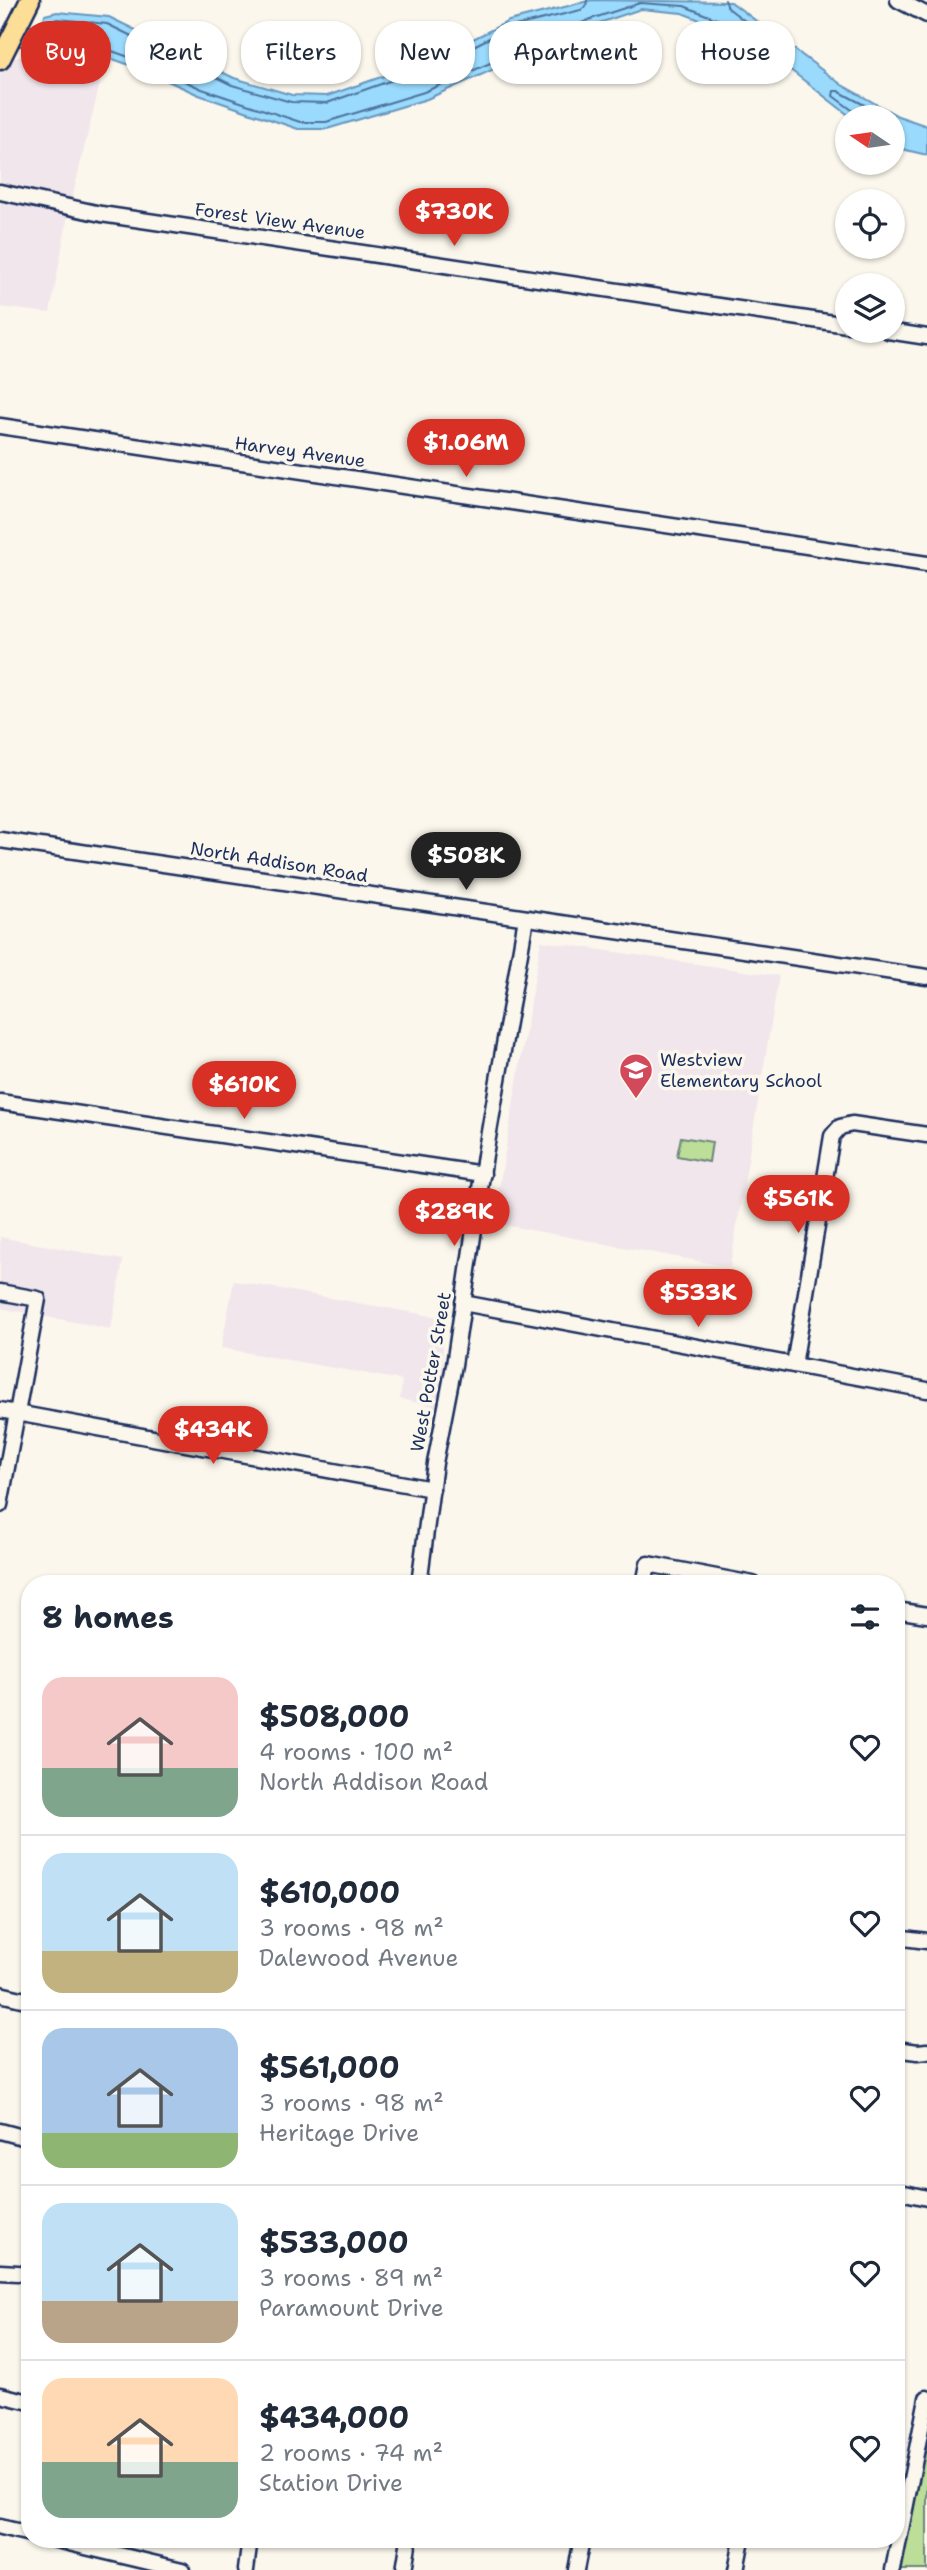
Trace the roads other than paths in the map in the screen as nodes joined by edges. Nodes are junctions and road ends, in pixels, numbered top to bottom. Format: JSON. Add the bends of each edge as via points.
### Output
{"nodes":[{"id":1,"x":898,"y":0,"type":"edge"},
{"id":2,"x":29,"y":3,"type":"edge"},
{"id":3,"x":927,"y":15,"type":"edge"},
{"id":4,"x":0,"y":60,"type":"edge"},
{"id":5,"x":0,"y":192,"type":"edge"},
{"id":6,"x":835,"y":323,"type":"edge"},
{"id":7,"x":905,"y":334,"type":"edge"},
{"id":8,"x":927,"y":337,"type":"edge"},
{"id":9,"x":0,"y":426,"type":"edge"},
{"id":10,"x":927,"y":564,"type":"edge"},
{"id":11,"x":0,"y":839,"type":"edge"},
{"id":12,"x":526,"y":918,"type":"junction"},
{"id":13,"x":927,"y":978,"type":"edge"},
{"id":14,"x":0,"y":1102,"type":"edge"},
{"id":15,"x":927,"y":1135,"type":"edge"},
{"id":16,"x":483,"y":1174,"type":"junction"},
{"id":17,"x":0,"y":1292,"type":"edge"},
{"id":18,"x":463,"y":1303,"type":"junction"},
{"id":19,"x":794,"y":1365,"type":"junction"},
{"id":20,"x":927,"y":1390,"type":"edge"},
{"id":21,"x":0,"y":1410,"type":"edge"},
{"id":22,"x":18,"y":1413,"type":"junction"},
{"id":23,"x":432,"y":1489,"type":"junction"},
{"id":24,"x":0,"y":1505,"type":"edge"},
{"id":25,"x":420,"y":1575,"type":"edge"},
{"id":26,"x":646,"y":1575,"type":"edge"},
{"id":27,"x":706,"y":1575,"type":"edge"},
{"id":28,"x":905,"y":1611,"type":"edge"},
{"id":29,"x":927,"y":1615,"type":"edge"},
{"id":30,"x":905,"y":1938,"type":"edge"},
{"id":31,"x":927,"y":1941,"type":"edge"},
{"id":32,"x":0,"y":1994,"type":"edge"},
{"id":33,"x":21,"y":1999,"type":"edge"},
{"id":34,"x":905,"y":2050,"type":"edge"},
{"id":35,"x":927,"y":2051,"type":"edge"},
{"id":36,"x":0,"y":2131,"type":"edge"},
{"id":37,"x":21,"y":2137,"type":"edge"},
{"id":38,"x":905,"y":2193,"type":"edge"},
{"id":39,"x":927,"y":2198,"type":"edge"},
{"id":40,"x":0,"y":2272,"type":"edge"},
{"id":41,"x":18,"y":2273,"type":"dead end"},
{"id":42,"x":0,"y":2395,"type":"edge"},
{"id":43,"x":927,"y":2398,"type":"edge"},
{"id":44,"x":21,"y":2400,"type":"edge"},
{"id":45,"x":905,"y":2509,"type":"edge"},
{"id":46,"x":0,"y":2527,"type":"edge"},
{"id":47,"x":21,"y":2532,"type":"edge"},
{"id":48,"x":109,"y":2548,"type":"edge"},
{"id":49,"x":249,"y":2548,"type":"edge"},
{"id":50,"x":408,"y":2548,"type":"edge"},
{"id":51,"x":580,"y":2548,"type":"edge"},
{"id":52,"x":740,"y":2548,"type":"edge"},
{"id":53,"x":897,"y":2548,"type":"edge"},
{"id":54,"x":182,"y":2570,"type":"edge"},
{"id":55,"x":246,"y":2570,"type":"edge"},
{"id":56,"x":404,"y":2570,"type":"edge"},
{"id":57,"x":576,"y":2570,"type":"edge"},
{"id":58,"x":736,"y":2570,"type":"edge"},
{"id":59,"x":893,"y":2570,"type":"edge"}],
"edges":[{"from":1,"to":3,"type":"street"},
{"from":2,"to":4,"type":"main road"},
{"from":5,"to":6,"type":"street","name":"Forest View Avenue","via":[[101,214]]},
{"from":7,"to":8,"type":"street"},
{"from":9,"to":10,"type":"street","name":"Harvey Avenue"},
{"from":11,"to":12,"type":"street","name":"North Addison Road"},
{"from":12,"to":13,"type":"street","name":"North Addison Road"},
{"from":12,"to":16,"type":"street","name":"West Potter Street"},
{"from":14,"to":16,"type":"street"},
{"from":15,"to":19,"type":"street","via":[[852,1124],[840,1127],[832,1136]]},
{"from":16,"to":18,"type":"street","name":"West Potter Street"},
{"from":17,"to":22,"type":"street","via":[[38,1299]]},
{"from":18,"to":19,"type":"street"},
{"from":18,"to":23,"type":"street","name":"West Potter Street"},
{"from":19,"to":20,"type":"street"},
{"from":21,"to":22,"type":"street"},
{"from":22,"to":23,"type":"street"},
{"from":22,"to":24,"type":"street"},
{"from":23,"to":25,"type":"street","name":"West Potter Street"},
{"from":26,"to":27,"type":"street","via":[[648,1564]]},
{"from":28,"to":29,"type":"street"},
{"from":30,"to":31,"type":"street"},
{"from":32,"to":33,"type":"street"},
{"from":34,"to":35,"type":"street"},
{"from":36,"to":37,"type":"street"},
{"from":38,"to":39,"type":"street"},
{"from":40,"to":41,"type":"street"},
{"from":42,"to":44,"type":"street"},
{"from":43,"to":45,"type":"street"},
{"from":46,"to":47,"type":"street"},
{"from":48,"to":54,"type":"street"},
{"from":49,"to":55,"type":"street"},
{"from":50,"to":56,"type":"street"},
{"from":51,"to":57,"type":"street"},
{"from":52,"to":58,"type":"street"},
{"from":53,"to":59,"type":"street"}]}
